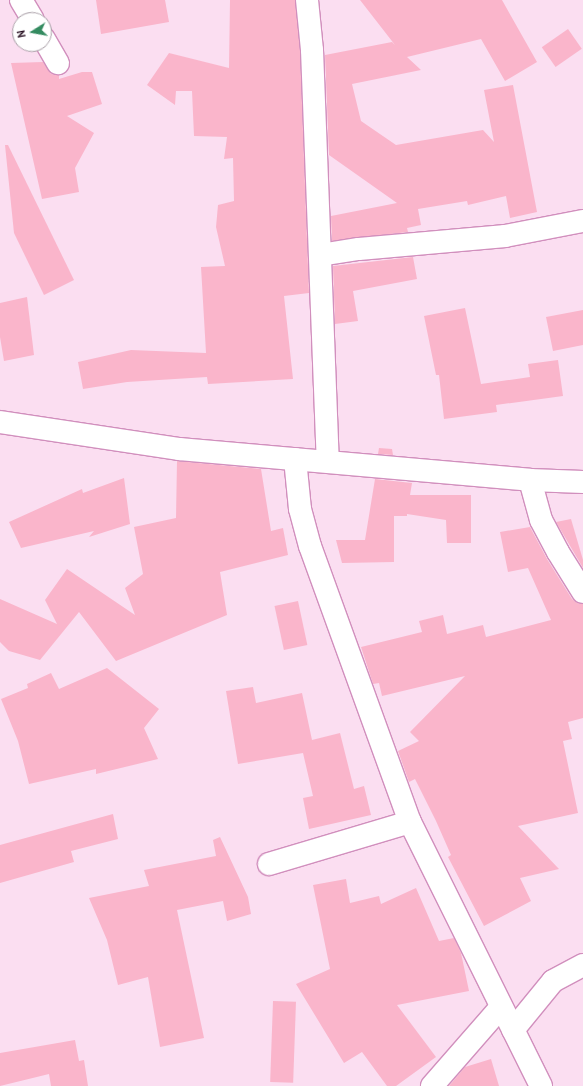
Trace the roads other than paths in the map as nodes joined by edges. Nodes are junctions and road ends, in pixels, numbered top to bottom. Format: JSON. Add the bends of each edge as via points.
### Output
{"nodes":[{"id":1,"x":21,"y":0,"type":"edge"},
{"id":2,"x":307,"y":0,"type":"edge"},
{"id":3,"x":28,"y":12,"type":"edge"},
{"id":4,"x":52,"y":52,"type":"edge"},
{"id":5,"x":58,"y":63,"type":"dead end"},
{"id":6,"x":583,"y":220,"type":"edge"},
{"id":7,"x":320,"y":255,"type":"junction"},
{"id":8,"x":0,"y":422,"type":"edge"},
{"id":9,"x":294,"y":459,"type":"junction"},
{"id":10,"x":328,"y":461,"type":"junction"},
{"id":11,"x":530,"y":480,"type":"junction"},
{"id":12,"x":583,"y":482,"type":"edge"},
{"id":13,"x":583,"y":592,"type":"edge"},
{"id":14,"x":410,"y":822,"type":"junction"},
{"id":15,"x":269,"y":864,"type":"dead end"},
{"id":16,"x":583,"y":965,"type":"edge"},
{"id":17,"x":501,"y":1007,"type":"junction"},
{"id":18,"x":513,"y":1030,"type":"junction"},
{"id":19,"x":432,"y":1086,"type":"edge"},
{"id":20,"x":541,"y":1086,"type":"edge"}],
"edges":[{"from":1,"to":3,"type":"street"},
{"from":2,"to":7,"type":"street","via":[[312,50]]},
{"from":4,"to":5,"type":"street"},
{"from":6,"to":7,"type":"street","via":[[505,236]]},
{"from":7,"to":10,"type":"street"},
{"from":8,"to":9,"type":"street","via":[[179,449]]},
{"from":9,"to":10,"type":"street"},
{"from":9,"to":14,"type":"street","via":[[300,509],[310,546]]},
{"from":10,"to":11,"type":"street"},
{"from":11,"to":12,"type":"street"},
{"from":11,"to":13,"type":"street","via":[[541,520]]},
{"from":14,"to":15,"type":"street"},
{"from":14,"to":17,"type":"street"},
{"from":16,"to":18,"type":"street","via":[[554,981]]},
{"from":17,"to":18,"type":"street"},
{"from":17,"to":19,"type":"street"},
{"from":18,"to":20,"type":"street"}]}
